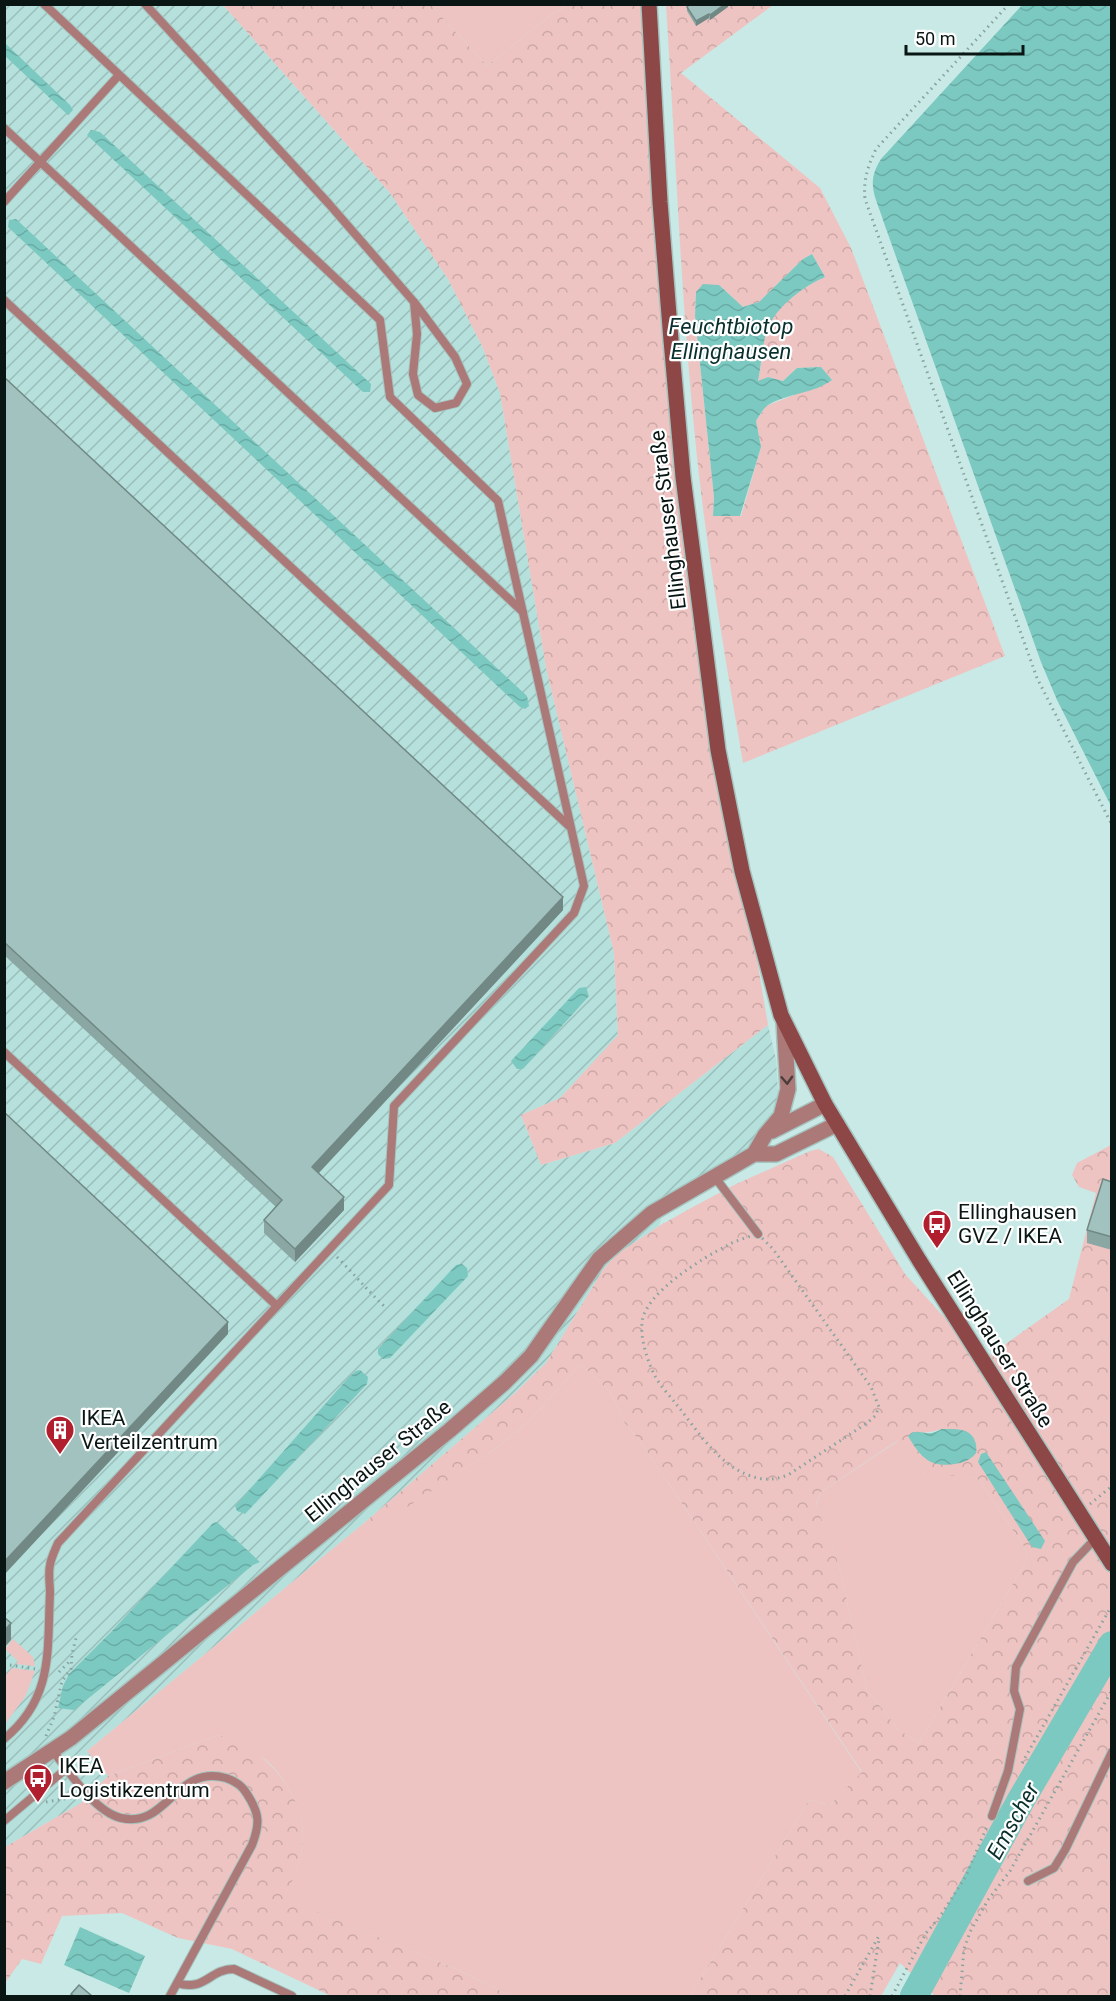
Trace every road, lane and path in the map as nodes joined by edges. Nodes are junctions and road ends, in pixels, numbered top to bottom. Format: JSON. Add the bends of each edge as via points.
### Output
{"nodes":[{"id":1,"x":44,"y":4,"type":"edge"},
{"id":2,"x":145,"y":4,"type":"edge"},
{"id":3,"x":649,"y":4,"type":"edge"},
{"id":4,"x":1009,"y":4,"type":"edge"},
{"id":5,"x":119,"y":75,"type":"junction"},
{"id":6,"x":4,"y":128,"type":"edge"},
{"id":7,"x":41,"y":162,"type":"junction"},
{"id":8,"x":4,"y":202,"type":"edge"},
{"id":9,"x":4,"y":300,"type":"edge"},
{"id":10,"x":414,"y":302,"type":"junction"},
{"id":11,"x":523,"y":613,"type":"junction"},
{"id":12,"x":1112,"y":825,"type":"edge"},
{"id":13,"x":570,"y":827,"type":"junction"},
{"id":14,"x":784,"y":1022,"type":"junction"},
{"id":15,"x":4,"y":1052,"type":"edge"},
{"id":16,"x":825,"y":1104,"type":"junction"},
{"id":17,"x":837,"y":1124,"type":"junction"},
{"id":18,"x":768,"y":1133,"type":"junction"},
{"id":19,"x":754,"y":1154,"type":"junction"},
{"id":20,"x":714,"y":1176,"type":"junction"},
{"id":21,"x":758,"y":1234,"type":"junction"},
{"id":22,"x":337,"y":1257,"type":"dead end"},
{"id":23,"x":277,"y":1306,"type":"junction"},
{"id":24,"x":386,"y":1306,"type":"dead end"},
{"id":25,"x":1112,"y":1486,"type":"edge"},
{"id":26,"x":1080,"y":1514,"type":"junction"},
{"id":27,"x":1096,"y":1538,"type":"junction"},
{"id":28,"x":1108,"y":1559,"type":"edge"},
{"id":29,"x":76,"y":1638,"type":"dead end"},
{"id":30,"x":72,"y":1658,"type":"junction"},
{"id":31,"x":4,"y":1664,"type":"edge"},
{"id":32,"x":31,"y":1668,"type":"dead end"},
{"id":33,"x":59,"y":1672,"type":"dead end"},
{"id":34,"x":1112,"y":1690,"type":"edge"},
{"id":35,"x":4,"y":1739,"type":"edge"},
{"id":36,"x":53,"y":1751,"type":"junction"},
{"id":37,"x":1112,"y":1752,"type":"edge"},
{"id":38,"x":66,"y":1768,"type":"junction"},
{"id":39,"x":4,"y":1782,"type":"edge"},
{"id":40,"x":82,"y":1796,"type":"dead end"},
{"id":41,"x":43,"y":1798,"type":"dead end"},
{"id":42,"x":992,"y":1816,"type":"dead end"},
{"id":43,"x":4,"y":1821,"type":"edge"},
{"id":44,"x":1028,"y":1881,"type":"dead end"},
{"id":45,"x":177,"y":1983,"type":"junction"},
{"id":46,"x":170,"y":1996,"type":"edge"},
{"id":47,"x":292,"y":1996,"type":"edge"},
{"id":48,"x":845,"y":1996,"type":"edge"},
{"id":49,"x":870,"y":1996,"type":"edge"},
{"id":50,"x":960,"y":1996,"type":"edge"}],
"edges":[{"from":1,"to":5,"type":"lane"},
{"from":2,"to":10,"type":"lane"},
{"from":3,"to":14,"type":"main road","name":"Ellinghauser Straße","via":[[660,202],[683,477],[715,728],[742,871]]},
{"from":4,"to":12,"type":"path","via":[[876,149],[864,183],[865,199],[1037,678]]},
{"from":5,"to":7,"type":"lane"},
{"from":5,"to":11,"type":"lane","via":[[380,320],[390,397],[498,501]]},
{"from":6,"to":7,"type":"lane"},
{"from":7,"to":8,"type":"lane"},
{"from":7,"to":11,"type":"lane"},
{"from":9,"to":13,"type":"lane"},
{"from":10,"to":10,"type":"lane","via":[[455,357],[467,384],[456,403],[435,408],[418,394],[413,374],[417,334]]},
{"from":11,"to":13,"type":"lane"},
{"from":13,"to":23,"type":"lane","via":[[584,886],[574,913],[394,1106],[389,1185]]},
{"from":14,"to":16,"type":"main road","name":"Ellinghauser Straße"},
{"from":14,"to":18,"type":"street","name":"Ellinghauser Straße","one_way":true,"via":[[788,1089],[781,1116]]},
{"from":15,"to":23,"type":"lane"},
{"from":16,"to":17,"type":"main road","name":"Ellinghauser Straße"},
{"from":16,"to":18,"type":"street","name":"Ellinghauser Straße"},
{"from":17,"to":19,"type":"street","name":"Ellinghauser Straße","via":[[776,1154]]},
{"from":17,"to":26,"type":"main road","name":"Ellinghauser Straße"},
{"from":18,"to":19,"type":"street","name":"Ellinghauser Straße"},
{"from":19,"to":20,"type":"street","name":"Ellinghauser Straße"},
{"from":20,"to":21,"type":"lane"},
{"from":20,"to":36,"type":"street","name":"Ellinghauser Straße","via":[[652,1212],[599,1259],[531,1356],[506,1382]]},
{"from":21,"to":21,"type":"path","via":[[730,1243],[672,1282],[650,1301],[641,1322],[646,1354],[656,1377],[712,1450],[746,1474],[776,1480],[867,1423],[879,1407],[871,1388],[773,1249]]},
{"from":22,"to":24,"type":"path"},
{"from":23,"to":35,"type":"lane","via":[[58,1543],[50,1565],[46,1670],[41,1691],[15,1731]]},
{"from":25,"to":26,"type":"path"},
{"from":26,"to":27,"type":"main road","name":"Ellinghauser Straße"},
{"from":27,"to":28,"type":"main road","name":"Ellinghauser Straße"},
{"from":27,"to":42,"type":"lane","via":[[1073,1562],[1016,1667],[1014,1691],[1020,1709],[1008,1771]]},
{"from":29,"to":30,"type":"path"},
{"from":30,"to":33,"type":"path"},
{"from":30,"to":36,"type":"path","via":[[44,1741]]},
{"from":31,"to":32,"type":"path"},
{"from":34,"to":50,"type":"path","via":[[1010,1871],[970,1932],[964,1949]]},
{"from":36,"to":38,"type":"lane"},
{"from":36,"to":39,"type":"street","name":"Ellinghauser Straße"},
{"from":37,"to":44,"type":"lane","via":[[1054,1868]]},
{"from":38,"to":43,"type":"lane"},
{"from":38,"to":45,"type":"lane","via":[[101,1809],[120,1818],[140,1819],[156,1811],[194,1779],[208,1775],[234,1780],[251,1799],[259,1827],[252,1845]]},
{"from":40,"to":41,"type":"path","via":[[46,1802]]},
{"from":45,"to":46,"type":"lane"},
{"from":45,"to":47,"type":"lane","via":[[190,1987],[225,1969],[234,1969]]},
{"from":48,"to":49,"type":"path","via":[[880,1934]]}]}
